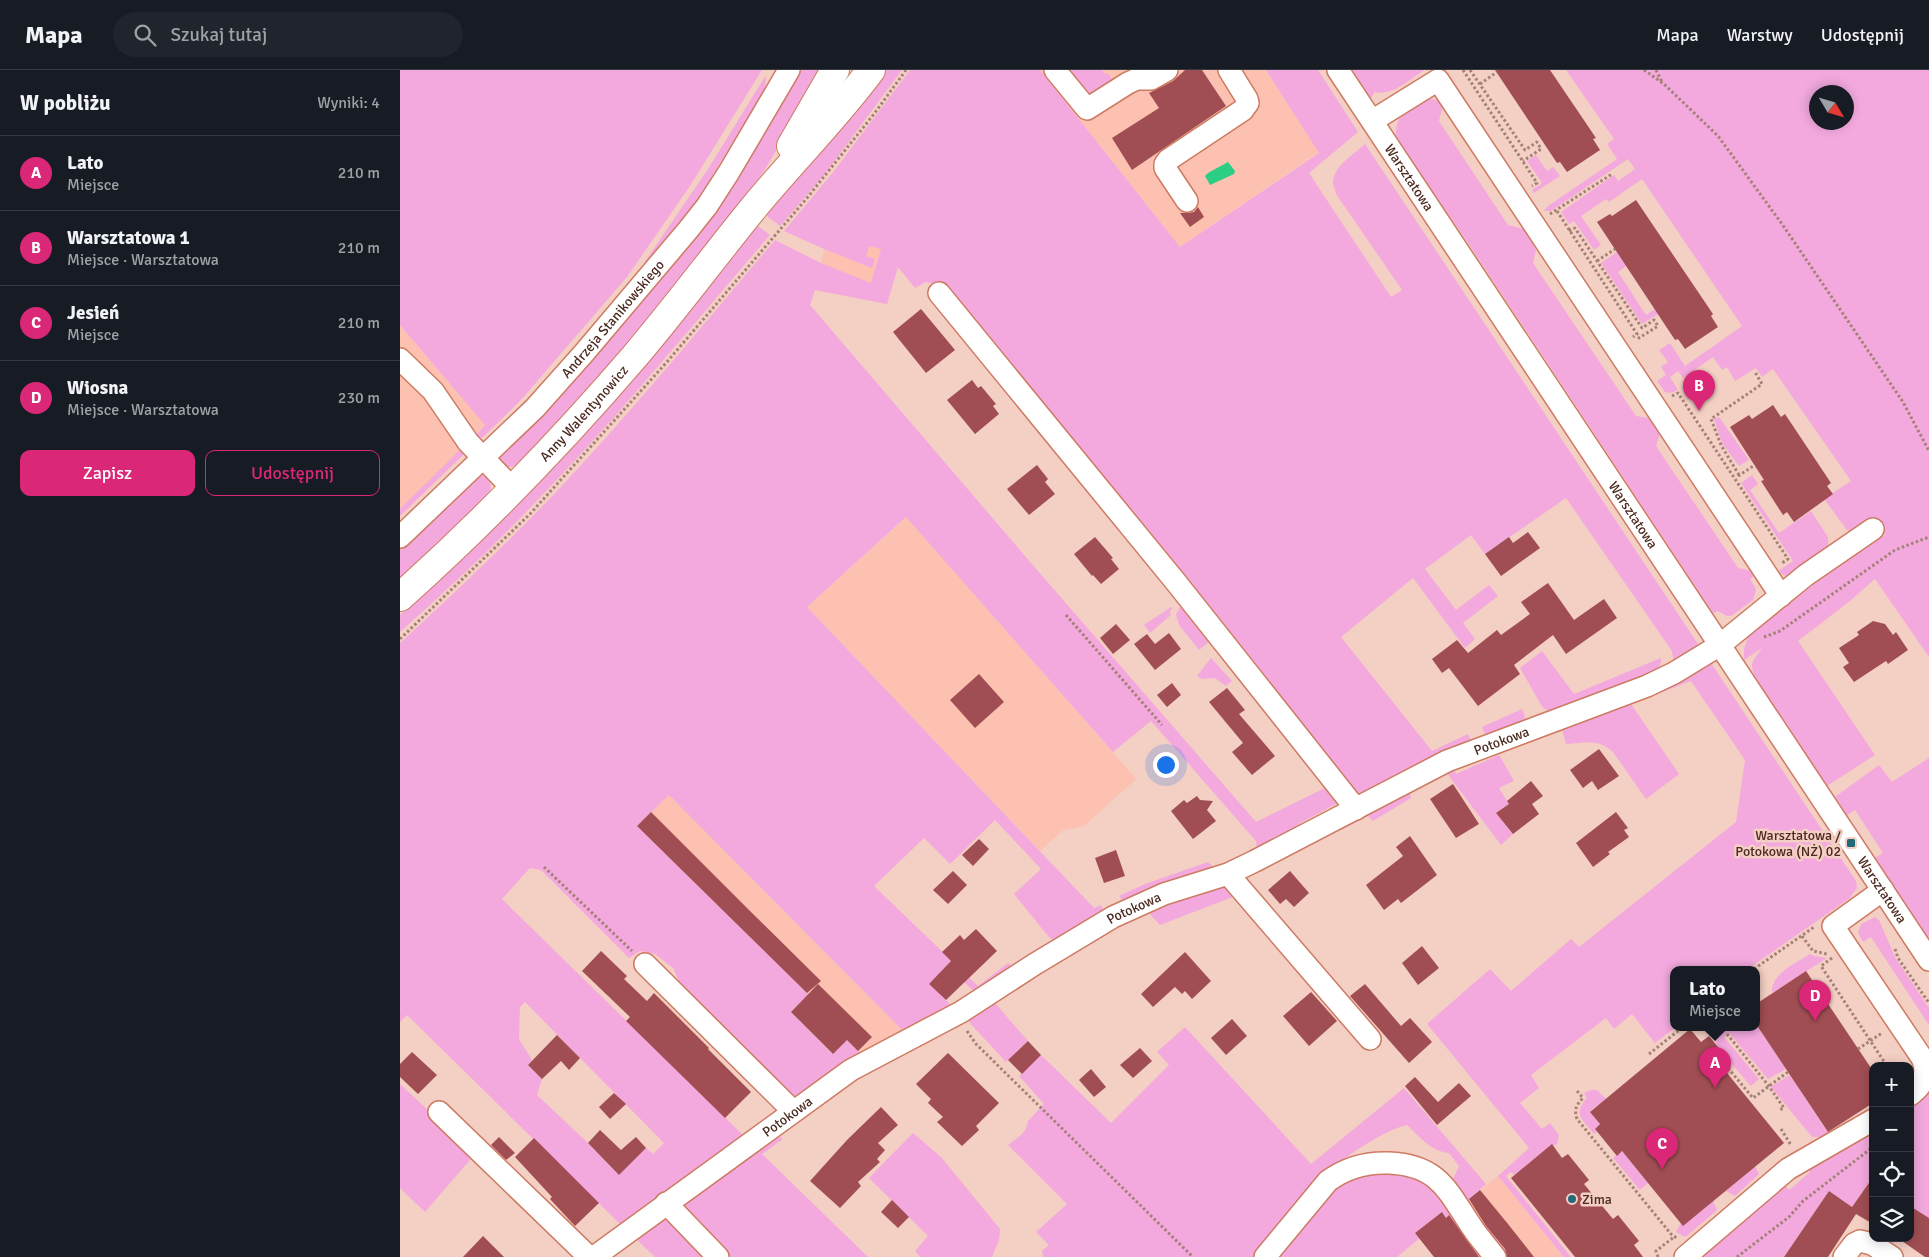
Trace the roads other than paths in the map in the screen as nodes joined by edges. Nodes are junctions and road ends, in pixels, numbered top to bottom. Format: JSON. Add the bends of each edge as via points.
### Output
{"nodes":[{"id":1,"x":789,"y":70,"type":"edge"},
{"id":2,"x":835,"y":70,"type":"edge"},
{"id":3,"x":871,"y":70,"type":"edge"},
{"id":4,"x":1055,"y":70,"type":"edge"},
{"id":5,"x":1167,"y":70,"type":"edge"},
{"id":6,"x":1229,"y":70,"type":"edge"},
{"id":7,"x":1338,"y":70,"type":"edge"},
{"id":8,"x":1372,"y":121,"type":"junction"},
{"id":9,"x":1187,"y":201,"type":"dead end"},
{"id":10,"x":750,"y":213,"type":"junction"},
{"id":11,"x":939,"y":293,"type":"dead end"},
{"id":12,"x":400,"y":359,"type":"edge"},
{"id":13,"x":483,"y":458,"type":"junction"},
{"id":14,"x":513,"y":489,"type":"junction"},
{"id":15,"x":1873,"y":529,"type":"dead end"},
{"id":16,"x":400,"y":537,"type":"edge"},
{"id":17,"x":1781,"y":596,"type":"junction"},
{"id":18,"x":400,"y":597,"type":"edge"},
{"id":19,"x":1720,"y":645,"type":"junction"},
{"id":20,"x":1356,"y":809,"type":"junction"},
{"id":21,"x":1228,"y":874,"type":"junction"},
{"id":22,"x":1883,"y":890,"type":"junction"},
{"id":23,"x":1929,"y":960,"type":"edge"},
{"id":24,"x":645,"y":964,"type":"road end"},
{"id":25,"x":1370,"y":1039,"type":"dead end"},
{"id":26,"x":1914,"y":1092,"type":"edge"},
{"id":27,"x":792,"y":1111,"type":"junction"},
{"id":28,"x":438,"y":1112,"type":"dead end"},
{"id":29,"x":1869,"y":1122,"type":"edge"},
{"id":30,"x":666,"y":1203,"type":"junction"},
{"id":31,"x":1684,"y":1248,"type":"edge"},
{"id":32,"x":589,"y":1257,"type":"edge"},
{"id":33,"x":594,"y":1257,"type":"edge"},
{"id":34,"x":718,"y":1257,"type":"edge"},
{"id":35,"x":1265,"y":1257,"type":"edge"},
{"id":36,"x":1495,"y":1257,"type":"edge"},
{"id":37,"x":1844,"y":1257,"type":"edge"},
{"id":38,"x":1892,"y":1257,"type":"edge"}],
"edges":[{"from":1,"to":13,"type":"street","name":"Andrzeja Stanikowskiego","via":[[703,212],[559,382]]},
{"from":2,"to":10,"type":"main road","name":"Anny Walentynowicz"},
{"from":3,"to":10,"type":"main road","name":"Anny Walentynowicz"},
{"from":4,"to":5,"type":"street","via":[[1087,109],[1128,83],[1151,79]]},
{"from":6,"to":9,"type":"street","via":[[1248,103],[1243,110],[1165,164]]},
{"from":7,"to":8,"type":"street","name":"Warsztatowa"},
{"from":8,"to":17,"type":"street","via":[[1438,80]]},
{"from":8,"to":19,"type":"street","name":"Warsztatowa"},
{"from":10,"to":14,"type":"main road","name":"Anny Walentynowicz","via":[[634,357]]},
{"from":11,"to":20,"type":"street","via":[[1176,581]]},
{"from":12,"to":13,"type":"street","via":[[442,402],[458,429]]},
{"from":13,"to":14,"type":"street"},
{"from":13,"to":16,"type":"street","name":"Andrzeja Stanikowskiego"},
{"from":14,"to":18,"type":"main road","name":"Anny Walentynowicz"},
{"from":15,"to":17,"type":"street","name":"Potokowa"},
{"from":17,"to":19,"type":"street","name":"Potokowa"},
{"from":19,"to":20,"type":"street","name":"Potokowa","via":[[1659,681],[1447,761]]},
{"from":19,"to":22,"type":"street","name":"Warsztatowa"},
{"from":20,"to":21,"type":"street","name":"Potokowa"},
{"from":21,"to":25,"type":"street"},
{"from":21,"to":27,"type":"street","name":"Potokowa","via":[[1164,894],[1113,917],[955,1015],[851,1070]]},
{"from":22,"to":23,"type":"street","name":"Warsztatowa"},
{"from":22,"to":26,"type":"street","via":[[1833,926],[1925,1064],[1924,1079]]},
{"from":24,"to":27,"type":"street"},
{"from":27,"to":30,"type":"street","name":"Potokowa"},
{"from":28,"to":32,"type":"street"},
{"from":29,"to":31,"type":"street","via":[[1788,1169]]},
{"from":30,"to":33,"type":"street","name":"Potokowa"},
{"from":30,"to":34,"type":"street"},
{"from":35,"to":36,"type":"street","via":[[1328,1181],[1342,1171],[1376,1163],[1405,1164],[1421,1168],[1434,1177],[1444,1185]]},
{"from":37,"to":38,"type":"street","via":[[1860,1241],[1872,1244]]}]}
